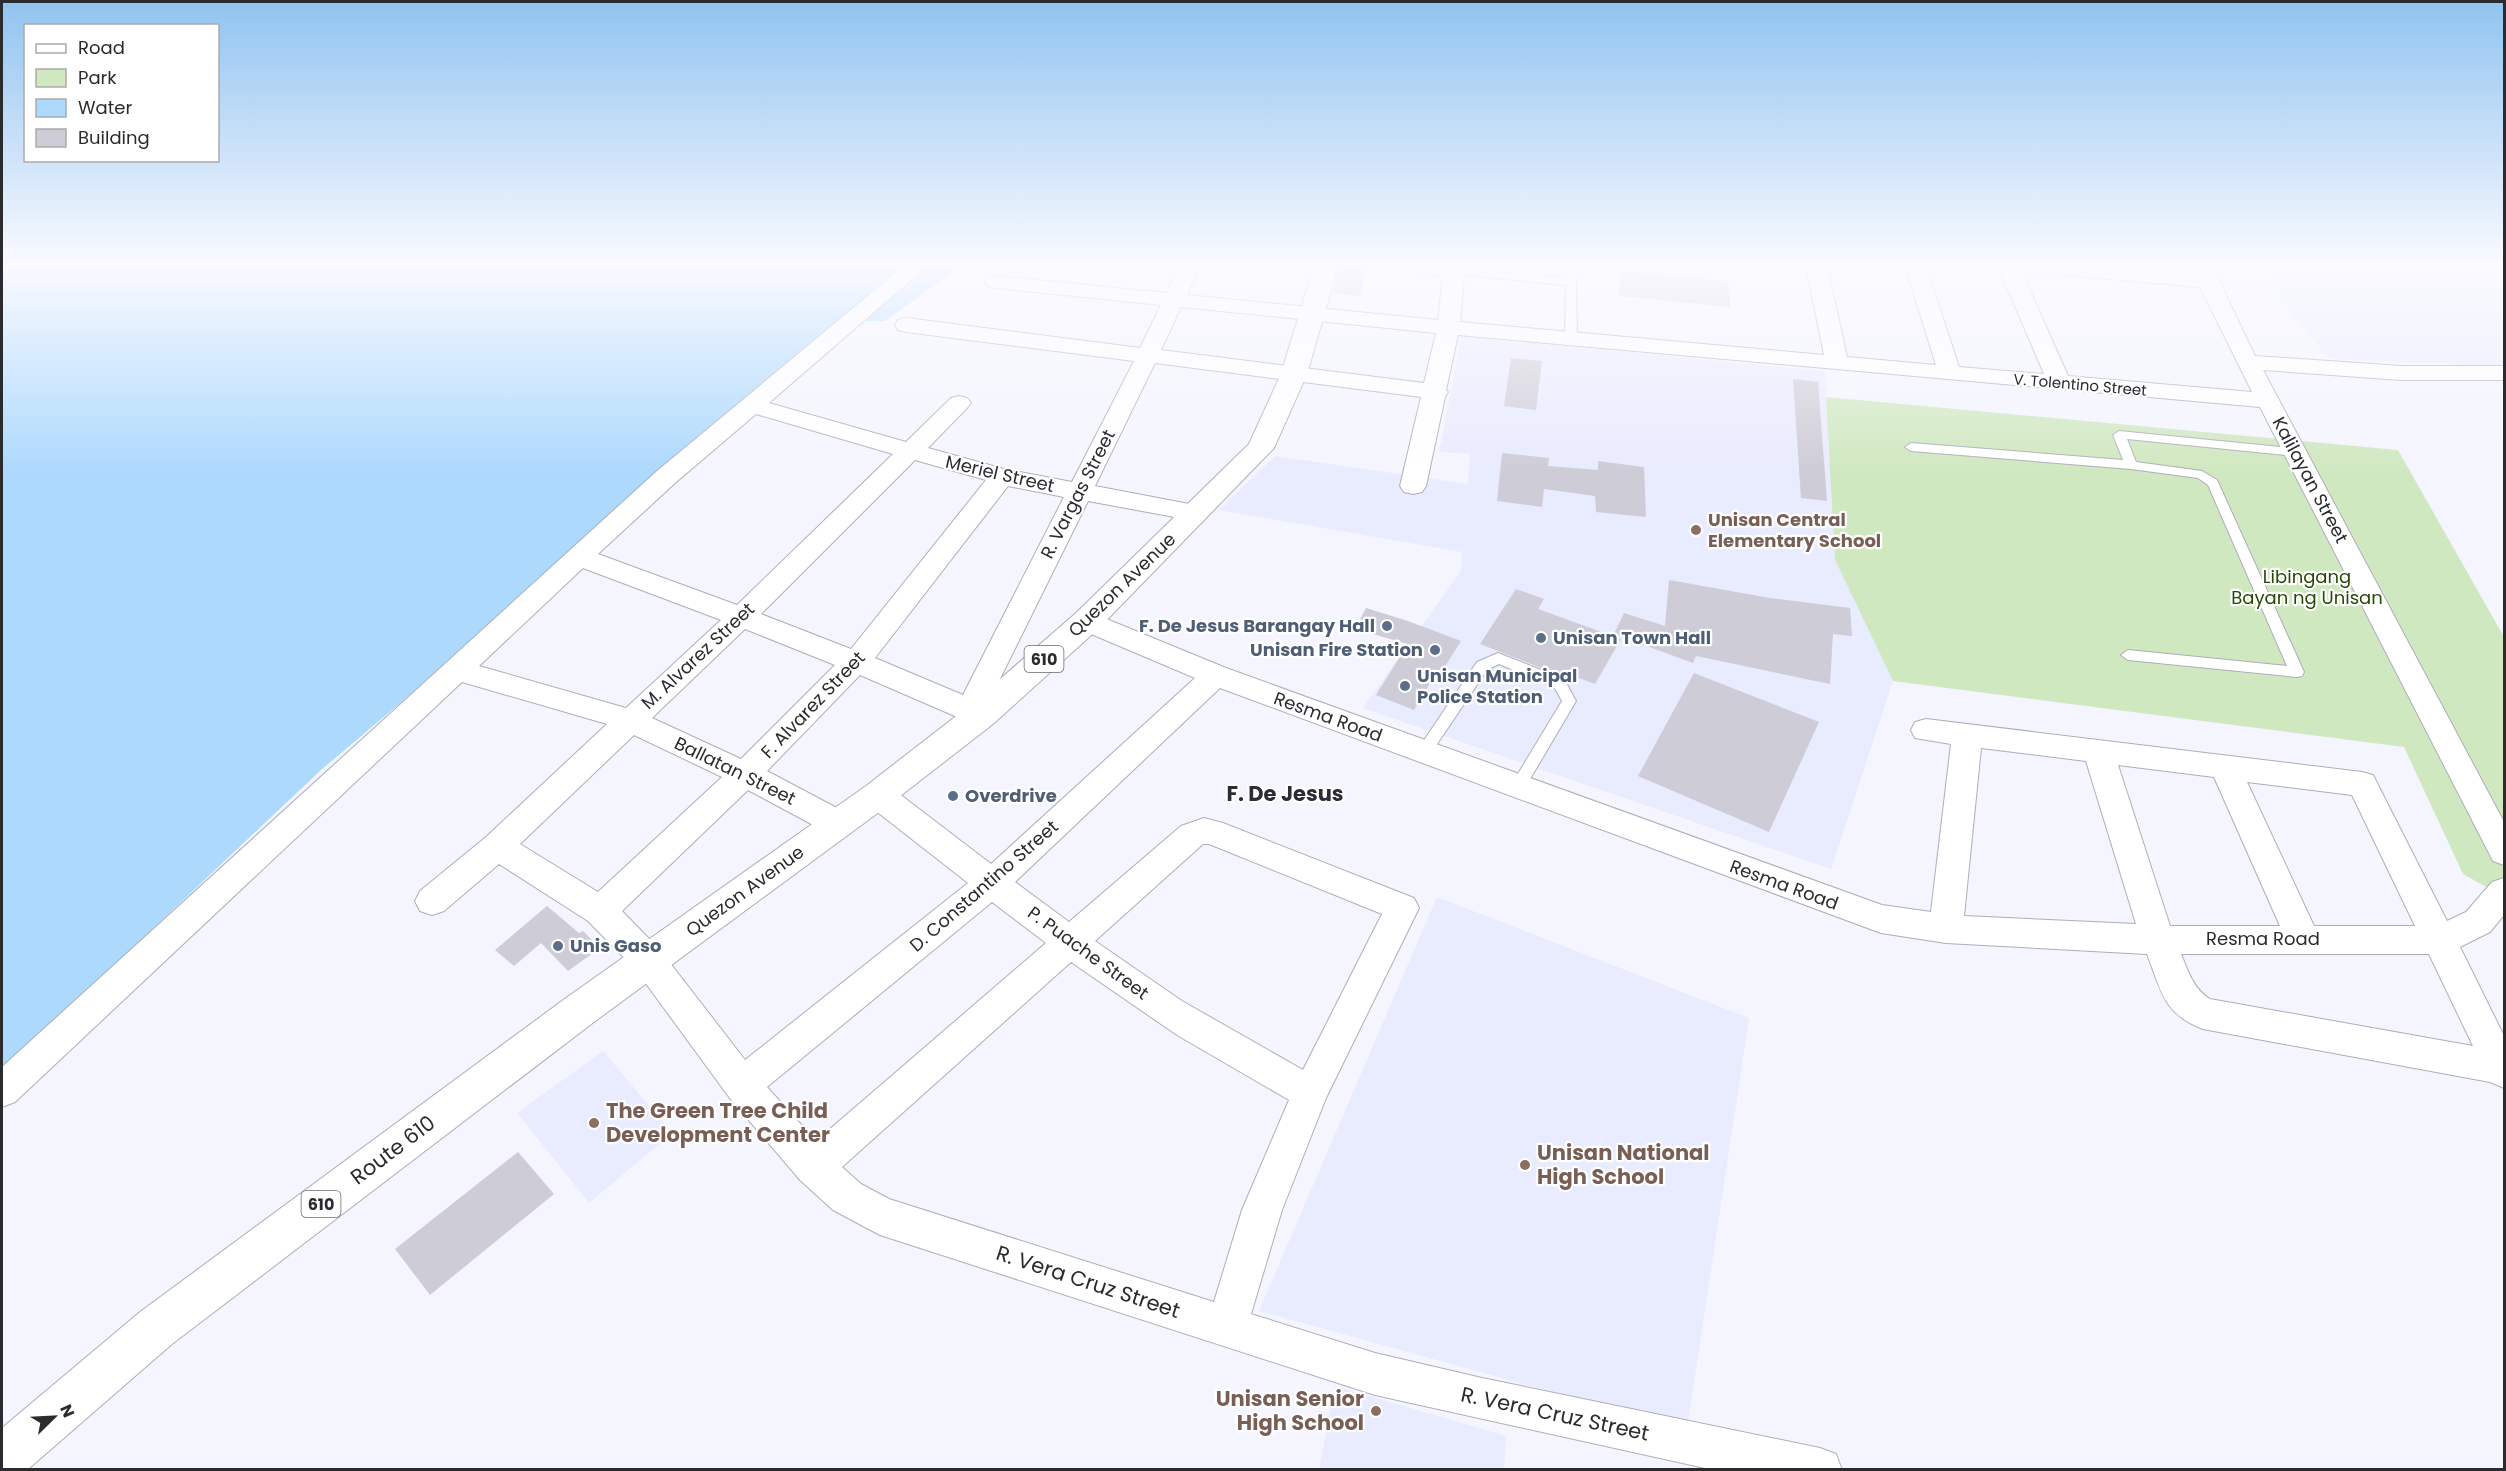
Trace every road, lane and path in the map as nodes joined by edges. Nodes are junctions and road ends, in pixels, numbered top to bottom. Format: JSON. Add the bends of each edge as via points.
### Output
{"nodes":[{"id":1,"x":835,"y":335,"type":"edge"},
{"id":2,"x":979,"y":335,"type":"edge"},
{"id":3,"x":1158,"y":335,"type":"edge"},
{"id":4,"x":1305,"y":335,"type":"edge"},
{"id":5,"x":1447,"y":335,"type":"edge"},
{"id":6,"x":1516,"y":335,"type":"edge"},
{"id":7,"x":1571,"y":335,"type":"edge"},
{"id":8,"x":1831,"y":335,"type":"edge"},
{"id":9,"x":1937,"y":335,"type":"edge"},
{"id":10,"x":2038,"y":335,"type":"edge"},
{"id":11,"x":2234,"y":335,"type":"edge"},
{"id":12,"x":1571,"y":340,"type":"junction"},
{"id":13,"x":1147,"y":357,"type":"junction"},
{"id":14,"x":2247,"y":362,"type":"junction"},
{"id":15,"x":1837,"y":363,"type":"junction"},
{"id":16,"x":2505,"y":373,"type":"edge"},
{"id":17,"x":1294,"y":374,"type":"junction"},
{"id":18,"x":1950,"y":374,"type":"junction"},
{"id":19,"x":2060,"y":384,"type":"junction"},
{"id":20,"x":1436,"y":392,"type":"junction"},
{"id":21,"x":2269,"y":401,"type":"junction"},
{"id":22,"x":959,"y":403,"type":"dead end"},
{"id":23,"x":751,"y":405,"type":"junction"},
{"id":24,"x":1911,"y":447,"type":"dead end"},
{"id":25,"x":909,"y":452,"type":"junction"},
{"id":26,"x":2296,"y":452,"type":"junction"},
{"id":27,"x":2131,"y":465,"type":"junction"},
{"id":28,"x":1002,"y":477,"type":"junction"},
{"id":29,"x":1413,"y":486,"type":"dead end"},
{"id":30,"x":1079,"y":492,"type":"junction"},
{"id":31,"x":1196,"y":513,"type":"junction"},
{"id":32,"x":579,"y":557,"type":"junction"},
{"id":33,"x":742,"y":616,"type":"junction"},
{"id":34,"x":1088,"y":621,"type":"junction"},
{"id":35,"x":2127,"y":655,"type":"dead end"},
{"id":36,"x":857,"y":661,"type":"junction"},
{"id":37,"x":457,"y":670,"type":"junction"},
{"id":38,"x":1216,"y":675,"type":"junction"},
{"id":39,"x":975,"y":712,"type":"junction"},
{"id":40,"x":630,"y":720,"type":"junction"},
{"id":41,"x":1926,"y":730,"type":"dead end"},
{"id":42,"x":1967,"y":734,"type":"junction"},
{"id":43,"x":1424,"y":752,"type":"junction"},
{"id":44,"x":2098,"y":752,"type":"junction"},
{"id":45,"x":2225,"y":768,"type":"junction"},
{"id":46,"x":745,"y":774,"type":"junction"},
{"id":47,"x":1518,"y":787,"type":"junction"},
{"id":48,"x":878,"y":795,"type":"junction"},
{"id":49,"x":839,"y":824,"type":"junction"},
{"id":50,"x":497,"y":846,"type":"junction"},
{"id":51,"x":2505,"y":852,"type":"edge"},
{"id":52,"x":991,"y":884,"type":"junction"},
{"id":53,"x":2505,"y":892,"type":"edge"},
{"id":54,"x":432,"y":902,"type":"dead end"},
{"id":55,"x":600,"y":912,"type":"junction"},
{"id":56,"x":1946,"y":929,"type":"junction"},
{"id":57,"x":2303,"y":939,"type":"junction"},
{"id":58,"x":2158,"y":940,"type":"junction"},
{"id":59,"x":2440,"y":940,"type":"junction"},
{"id":60,"x":1071,"y":941,"type":"junction"},
{"id":61,"x":648,"y":960,"type":"junction"},
{"id":62,"x":2504,"y":1070,"type":"edge"},
{"id":63,"x":742,"y":1085,"type":"junction"},
{"id":64,"x":2,"y":1090,"type":"edge"},
{"id":65,"x":1310,"y":1093,"type":"junction"},
{"id":66,"x":814,"y":1167,"type":"junction"},
{"id":67,"x":1227,"y":1327,"type":"junction"},
{"id":68,"x":2,"y":1459,"type":"edge"},
{"id":69,"x":1820,"y":1470,"type":"edge"}],
"edges":[{"from":1,"to":23,"type":"street"},
{"from":2,"to":13,"type":"street"},
{"from":3,"to":13,"type":"street","name":"R. Vargas Street"},
{"from":4,"to":17,"type":"main road","name":"Quezon Avenue","number":"610"},
{"from":5,"to":20,"type":"street"},
{"from":6,"to":12,"type":"street","name":"V. Tolentino Street"},
{"from":7,"to":12,"type":"lane"},
{"from":8,"to":15,"type":"street"},
{"from":9,"to":18,"type":"street"},
{"from":10,"to":19,"type":"street"},
{"from":11,"to":14,"type":"street","name":"Kalilayan Street"},
{"from":12,"to":15,"type":"street","name":"V. Tolentino Street"},
{"from":13,"to":17,"type":"street"},
{"from":13,"to":30,"type":"street","name":"R. Vargas Street"},
{"from":14,"to":16,"type":"street","via":[[2401,373]]},
{"from":14,"to":21,"type":"street","name":"Kalilayan Street"},
{"from":15,"to":18,"type":"street","name":"V. Tolentino Street"},
{"from":17,"to":20,"type":"street"},
{"from":17,"to":31,"type":"main road","name":"Quezon Avenue","number":"610","via":[[1261,448]]},
{"from":18,"to":19,"type":"street","name":"V. Tolentino Street"},
{"from":19,"to":21,"type":"street","name":"V. Tolentino Street"},
{"from":20,"to":29,"type":"street"},
{"from":21,"to":26,"type":"street","name":"Kalilayan Street"},
{"from":22,"to":25,"type":"street","name":"M. Alvarez Street"},
{"from":23,"to":25,"type":"street","name":"Meriel Street"},
{"from":23,"to":32,"type":"street"},
{"from":24,"to":27,"type":"lane"},
{"from":25,"to":28,"type":"street","name":"Meriel Street"},
{"from":25,"to":33,"type":"street","name":"M. Alvarez Street"},
{"from":26,"to":27,"type":"lane","via":[[2119,435]]},
{"from":26,"to":51,"type":"street","name":"Kalilayan Street"},
{"from":27,"to":35,"type":"lane","via":[[2202,475],[2213,483],[2297,672]]},
{"from":28,"to":30,"type":"street","name":"Meriel Street"},
{"from":28,"to":36,"type":"street","name":"F. Alvarez Street"},
{"from":30,"to":31,"type":"street","name":"Meriel Street"},
{"from":30,"to":39,"type":"street","name":"R. Vargas Street"},
{"from":31,"to":34,"type":"main road","name":"Quezon Avenue","number":"610"},
{"from":32,"to":33,"type":"street"},
{"from":32,"to":37,"type":"street"},
{"from":33,"to":36,"type":"street"},
{"from":33,"to":40,"type":"street","name":"M. Alvarez Street"},
{"from":34,"to":38,"type":"street","name":"Resma Road"},
{"from":34,"to":39,"type":"main road","name":"Quezon Avenue","number":"610"},
{"from":36,"to":39,"type":"street"},
{"from":36,"to":46,"type":"street","name":"F. Alvarez Street"},
{"from":37,"to":40,"type":"street","name":"Ballatan Street"},
{"from":37,"to":64,"type":"street"},
{"from":38,"to":43,"type":"street","name":"Resma Road"},
{"from":38,"to":52,"type":"street","name":"D. Constantino Street"},
{"from":39,"to":48,"type":"main road","name":"Quezon Avenue","number":"610"},
{"from":40,"to":46,"type":"street","name":"Ballatan Street"},
{"from":40,"to":50,"type":"street","name":"M. Alvarez Street"},
{"from":41,"to":42,"type":"street"},
{"from":42,"to":44,"type":"street"},
{"from":42,"to":56,"type":"street"},
{"from":43,"to":47,"type":"street","name":"Resma Road"},
{"from":43,"to":47,"type":"lane","via":[[1482,666],[1498,658],[1559,683],[1569,701]]},
{"from":44,"to":45,"type":"street"},
{"from":44,"to":58,"type":"street"},
{"from":45,"to":57,"type":"street"},
{"from":45,"to":59,"type":"street","via":[[2362,784]]},
{"from":46,"to":49,"type":"street","name":"Ballatan Street"},
{"from":46,"to":55,"type":"street","name":"F. Alvarez Street"},
{"from":47,"to":56,"type":"street","name":"Resma Road","via":[[1853,911]]},
{"from":48,"to":49,"type":"main road","name":"Quezon Avenue","number":"610"},
{"from":48,"to":52,"type":"street","name":"P. Puache Street"},
{"from":49,"to":61,"type":"main road","name":"Quezon Avenue","number":"610"},
{"from":50,"to":54,"type":"street","name":"M. Alvarez Street"},
{"from":50,"to":55,"type":"street","name":"R. Vera Cruz Street"},
{"from":52,"to":60,"type":"street","name":"P. Puache Street"},
{"from":52,"to":63,"type":"street","name":"D. Constantino Street"},
{"from":53,"to":59,"type":"street","name":"Resma Road","via":[[2478,922]]},
{"from":55,"to":61,"type":"street","name":"R. Vera Cruz Street"},
{"from":56,"to":58,"type":"street","name":"Resma Road"},
{"from":57,"to":58,"type":"street","name":"Resma Road"},
{"from":57,"to":59,"type":"street","name":"Resma Road"},
{"from":58,"to":62,"type":"street","via":[[2179,992],[2203,1013]]},
{"from":59,"to":62,"type":"street"},
{"from":60,"to":65,"type":"street","name":"P. Puache Street","via":[[1159,1005]]},
{"from":60,"to":65,"type":"street","via":[[1192,835],[1204,831],[1402,908]]},
{"from":60,"to":66,"type":"street"},
{"from":61,"to":63,"type":"street","name":"R. Vera Cruz Street"},
{"from":61,"to":68,"type":"main road","name":"Route 610","number":"610","via":[[156,1328]]},
{"from":63,"to":66,"type":"street","name":"R. Vera Cruz Street"},
{"from":65,"to":67,"type":"street","via":[[1262,1210]]},
{"from":66,"to":67,"type":"street","name":"R. Vera Cruz Street","via":[[847,1197],[880,1216]]},
{"from":67,"to":69,"type":"street","name":"R. Vera Cruz Street","via":[[1376,1374]]}]}
